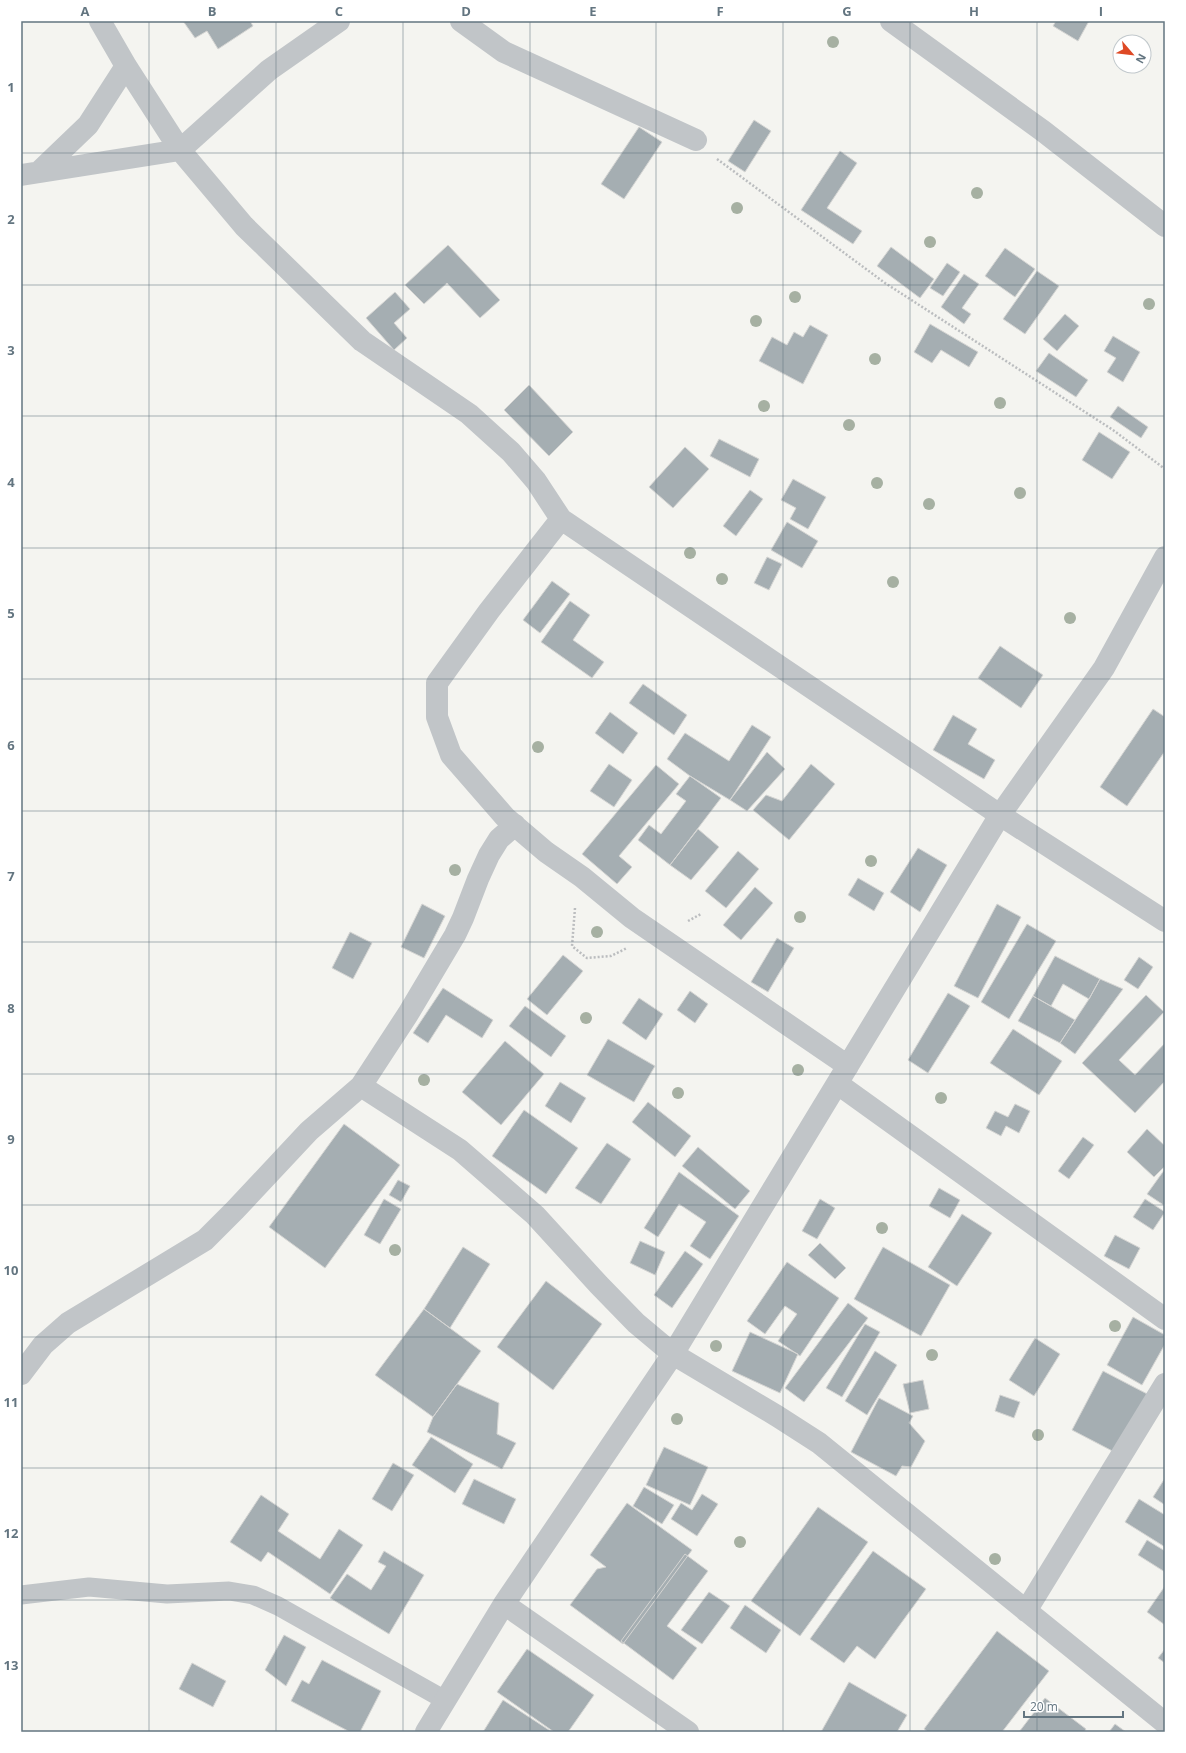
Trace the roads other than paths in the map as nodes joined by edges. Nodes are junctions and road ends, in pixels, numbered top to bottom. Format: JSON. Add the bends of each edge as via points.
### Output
{"nodes":[{"id":1,"x":100,"y":21,"type":"edge"},
{"id":2,"x":339,"y":21,"type":"edge"},
{"id":3,"x":461,"y":21,"type":"edge"},
{"id":4,"x":891,"y":21,"type":"edge"},
{"id":5,"x":126,"y":66,"type":"junction"},
{"id":6,"x":696,"y":140,"type":"road end"},
{"id":7,"x":180,"y":150,"type":"junction"},
{"id":8,"x":30,"y":173,"type":"edge"},
{"id":9,"x":21,"y":184,"type":"edge"},
{"id":10,"x":1165,"y":226,"type":"edge"},
{"id":11,"x":561,"y":519,"type":"junction"},
{"id":12,"x":1165,"y":557,"type":"edge"},
{"id":13,"x":1000,"y":815,"type":"junction"},
{"id":14,"x":515,"y":825,"type":"junction"},
{"id":15,"x":1165,"y":921,"type":"edge"},
{"id":16,"x":843,"y":1075,"type":"junction"},
{"id":17,"x":361,"y":1086,"type":"junction"},
{"id":18,"x":1165,"y":1319,"type":"edge"},
{"id":19,"x":673,"y":1354,"type":"junction"},
{"id":20,"x":21,"y":1374,"type":"edge"},
{"id":21,"x":1165,"y":1384,"type":"edge"},
{"id":22,"x":21,"y":1595,"type":"edge"},
{"id":23,"x":504,"y":1604,"type":"junction"},
{"id":24,"x":1026,"y":1611,"type":"junction"},
{"id":25,"x":445,"y":1700,"type":"junction"},
{"id":26,"x":1165,"y":1723,"type":"edge"},
{"id":27,"x":426,"y":1732,"type":"edge"},
{"id":28,"x":688,"y":1732,"type":"edge"}],
"edges":[{"from":1,"to":5,"type":"street"},
{"from":2,"to":7,"type":"street","via":[[269,70]]},
{"from":3,"to":6,"type":"street","via":[[504,52]]},
{"from":4,"to":10,"type":"street","via":[[1043,131]]},
{"from":5,"to":7,"type":"street"},
{"from":5,"to":8,"type":"street","via":[[88,125]]},
{"from":7,"to":8,"type":"street"},
{"from":7,"to":11,"type":"street","via":[[244,226],[362,342],[469,414],[511,452],[536,481]]},
{"from":8,"to":9,"type":"lane"},
{"from":11,"to":13,"type":"street"},
{"from":11,"to":14,"type":"street","via":[[437,683],[436,717],[451,755]]},
{"from":12,"to":13,"type":"street","via":[[1104,668]]},
{"from":13,"to":15,"type":"street"},
{"from":13,"to":16,"type":"street"},
{"from":14,"to":16,"type":"street","via":[[632,918]]},
{"from":14,"to":17,"type":"street","via":[[499,840],[489,855],[455,935]]},
{"from":16,"to":18,"type":"street"},
{"from":16,"to":19,"type":"street"},
{"from":17,"to":19,"type":"street","via":[[466,1155],[535,1215],[636,1323]]},
{"from":17,"to":20,"type":"street","via":[[309,1131],[204,1240],[68,1323],[43,1345]]},
{"from":19,"to":23,"type":"street"},
{"from":19,"to":24,"type":"street","via":[[819,1443]]},
{"from":21,"to":24,"type":"street"},
{"from":22,"to":25,"type":"lane","via":[[89,1587],[167,1594],[229,1591],[253,1595],[278,1606]]},
{"from":23,"to":25,"type":"street"},
{"from":23,"to":28,"type":"street"},
{"from":24,"to":26,"type":"street"},
{"from":25,"to":27,"type":"street"}]}
